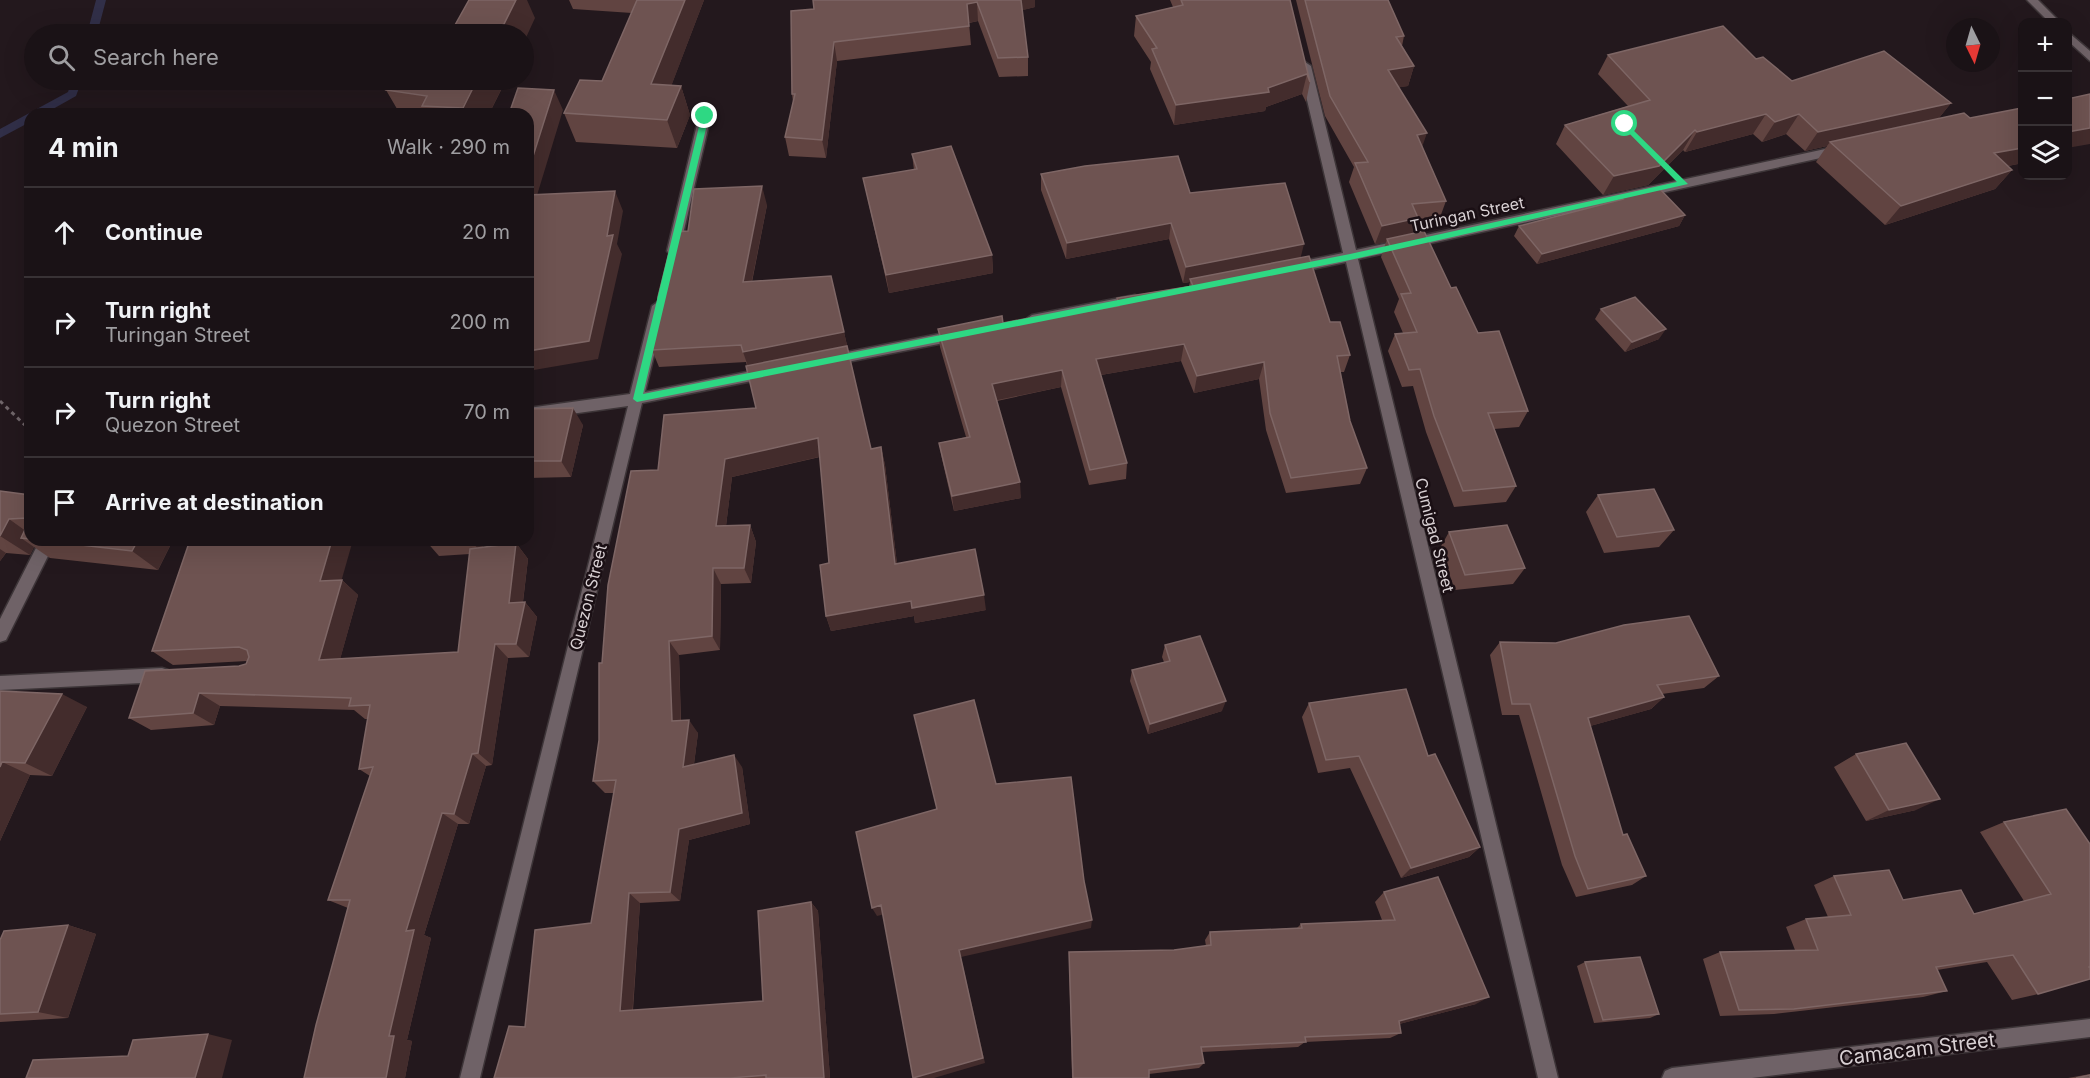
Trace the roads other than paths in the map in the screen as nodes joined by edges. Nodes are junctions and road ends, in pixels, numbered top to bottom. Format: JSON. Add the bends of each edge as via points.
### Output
{"nodes":[{"id":1,"x":2032,"y":0,"type":"edge"},
{"id":2,"x":2051,"y":18,"type":"edge"},
{"id":3,"x":2072,"y":40,"type":"edge"},
{"id":4,"x":1302,"y":56,"type":"edge"},
{"id":5,"x":2090,"y":57,"type":"edge"},
{"id":6,"x":705,"y":116,"type":"dead end"},
{"id":7,"x":1847,"y":148,"type":"edge"},
{"id":8,"x":1350,"y":257,"type":"junction"},
{"id":9,"x":670,"y":263,"type":"edge"},
{"id":10,"x":1280,"y":271,"type":"edge"},
{"id":11,"x":664,"y":285,"type":"edge"},
{"id":12,"x":1151,"y":297,"type":"edge"},
{"id":13,"x":1023,"y":322,"type":"edge"},
{"id":14,"x":976,"y":331,"type":"edge"},
{"id":15,"x":824,"y":362,"type":"edge"},
{"id":16,"x":777,"y":371,"type":"edge"},
{"id":17,"x":637,"y":399,"type":"junction"},
{"id":18,"x":534,"y":413,"type":"edge"},
{"id":19,"x":45,"y":546,"type":"edge"},
{"id":20,"x":0,"y":635,"type":"edge"},
{"id":21,"x":176,"y":675,"type":"edge"},
{"id":22,"x":0,"y":683,"type":"edge"},
{"id":23,"x":2090,"y":1028,"type":"edge"},
{"id":24,"x":470,"y":1078,"type":"edge"},
{"id":25,"x":1548,"y":1078,"type":"edge"},
{"id":26,"x":1672,"y":1078,"type":"edge"}],
"edges":[{"from":1,"to":2,"type":"street"},
{"from":3,"to":5,"type":"street"},
{"from":4,"to":8,"type":"street","name":"Cumigad Street"},
{"from":6,"to":9,"type":"street"},
{"from":7,"to":8,"type":"street","name":"Turingan Street"},
{"from":8,"to":10,"type":"street","name":"Turingan Street"},
{"from":8,"to":25,"type":"street","name":"Cumigad Street"},
{"from":11,"to":17,"type":"street","name":"Quezon Street"},
{"from":12,"to":13,"type":"street"},
{"from":14,"to":15,"type":"street"},
{"from":16,"to":17,"type":"street"},
{"from":17,"to":18,"type":"street"},
{"from":17,"to":24,"type":"street","name":"Quezon Street"},
{"from":19,"to":20,"type":"street"},
{"from":21,"to":22,"type":"street"},
{"from":23,"to":26,"type":"street","name":"Camacam Street"}]}
